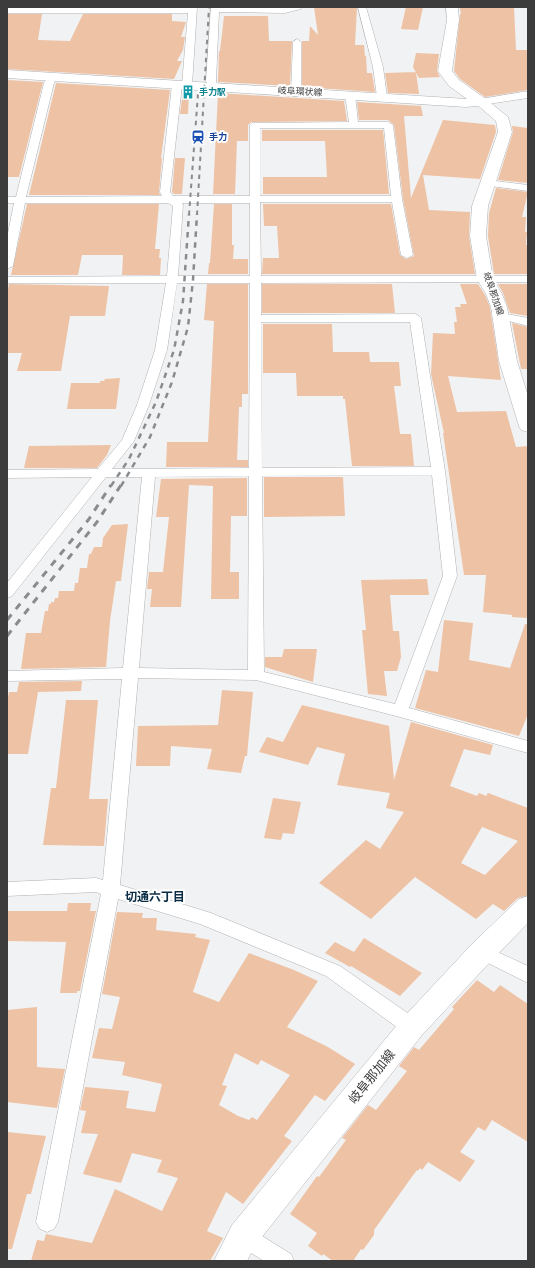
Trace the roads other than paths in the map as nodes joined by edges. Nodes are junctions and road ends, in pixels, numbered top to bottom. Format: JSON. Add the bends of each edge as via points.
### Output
{"nodes":[{"id":1,"x":298,"y":7,"type":"edge"},
{"id":2,"x":362,"y":7,"type":"edge"},
{"id":3,"x":452,"y":7,"type":"edge"},
{"id":4,"x":193,"y":8,"type":"edge"},
{"id":5,"x":215,"y":8,"type":"edge"},
{"id":6,"x":7,"y":10,"type":"edge"},
{"id":7,"x":297,"y":42,"type":"dead end"},
{"id":8,"x":7,"y":74,"type":"edge"},
{"id":9,"x":52,"y":77,"type":"junction"},
{"id":10,"x":182,"y":85,"type":"junction"},
{"id":11,"x":213,"y":87,"type":"junction"},
{"id":12,"x":296,"y":92,"type":"junction"},
{"id":13,"x":350,"y":95,"type":"junction"},
{"id":14,"x":528,"y":95,"type":"edge"},
{"id":15,"x":382,"y":97,"type":"junction"},
{"id":16,"x":481,"y":102,"type":"junction"},
{"id":17,"x":354,"y":125,"type":"junction"},
{"id":18,"x":487,"y":183,"type":"junction"},
{"id":19,"x":528,"y":188,"type":"edge"},
{"id":20,"x":255,"y":198,"type":"junction"},
{"id":21,"x":170,"y":199,"type":"junction"},
{"id":22,"x":397,"y":199,"type":"junction"},
{"id":23,"x":7,"y":200,"type":"edge"},
{"id":24,"x":20,"y":200,"type":"junction"},
{"id":25,"x":407,"y":255,"type":"dead end"},
{"id":26,"x":7,"y":266,"type":"edge"},
{"id":27,"x":254,"y":278,"type":"junction"},
{"id":28,"x":485,"y":279,"type":"junction"},
{"id":29,"x":528,"y":279,"type":"edge"},
{"id":30,"x":7,"y":280,"type":"edge"},
{"id":31,"x":172,"y":280,"type":"junction"},
{"id":32,"x":501,"y":316,"type":"junction"},
{"id":33,"x":255,"y":319,"type":"junction"},
{"id":34,"x":528,"y":322,"type":"edge"},
{"id":35,"x":528,"y":426,"type":"edge"},
{"id":36,"x":438,"y":471,"type":"junction"},
{"id":37,"x":149,"y":472,"type":"junction"},
{"id":38,"x":256,"y":472,"type":"junction"},
{"id":39,"x":103,"y":473,"type":"junction"},
{"id":40,"x":7,"y":474,"type":"edge"},
{"id":41,"x":7,"y":593,"type":"edge"},
{"id":42,"x":131,"y":673,"type":"junction"},
{"id":43,"x":256,"y":675,"type":"junction"},
{"id":44,"x":7,"y":676,"type":"edge"},
{"id":45,"x":400,"y":711,"type":"junction"},
{"id":46,"x":528,"y":747,"type":"edge"},
{"id":47,"x":111,"y":888,"type":"junction"},
{"id":48,"x":7,"y":889,"type":"edge"},
{"id":49,"x":528,"y":906,"type":"edge"},
{"id":50,"x":482,"y":952,"type":"junction"},
{"id":51,"x":528,"y":975,"type":"edge"},
{"id":52,"x":412,"y":1027,"type":"junction"},
{"id":53,"x":47,"y":1222,"type":"dead end"},
{"id":54,"x":243,"y":1236,"type":"junction"},
{"id":55,"x":230,"y":1261,"type":"edge"},
{"id":56,"x":282,"y":1261,"type":"edge"}],
"edges":[{"from":1,"to":5,"type":"street","via":[[285,10]]},
{"from":2,"to":15,"type":"street","via":[[378,67]]},
{"from":3,"to":16,"type":"main road","via":[[445,71],[454,83]]},
{"from":4,"to":6,"type":"street"},
{"from":4,"to":10,"type":"street"},
{"from":5,"to":11,"type":"street","via":[[211,81]]},
{"from":7,"to":12,"type":"street"},
{"from":8,"to":9,"type":"main road","name":"岐阜環状線"},
{"from":9,"to":10,"type":"main road","name":"岐阜環状線"},
{"from":9,"to":24,"type":"street"},
{"from":10,"to":11,"type":"main road","name":"岐阜環状線"},
{"from":10,"to":21,"type":"street","via":[[165,192]]},
{"from":11,"to":12,"type":"main road","name":"岐阜環状線"},
{"from":12,"to":13,"type":"main road","name":"岐阜環状線"},
{"from":13,"to":15,"type":"main road","name":"岐阜環状線"},
{"from":13,"to":17,"type":"street"},
{"from":14,"to":16,"type":"street"},
{"from":15,"to":16,"type":"main road","name":"岐阜環状線"},
{"from":16,"to":18,"type":"main road","name":"岐阜那加線","via":[[502,120],[505,132]]},
{"from":17,"to":20,"type":"street","via":[[255,124]]},
{"from":17,"to":22,"type":"street","via":[[388,125]]},
{"from":18,"to":19,"type":"street"},
{"from":18,"to":28,"type":"main road","name":"岐阜那加線","via":[[480,206],[478,236]]},
{"from":20,"to":21,"type":"street"},
{"from":20,"to":22,"type":"street"},
{"from":20,"to":27,"type":"street"},
{"from":21,"to":24,"type":"street"},
{"from":21,"to":31,"type":"street","via":[[178,205]]},
{"from":22,"to":25,"type":"street"},
{"from":23,"to":24,"type":"street"},
{"from":24,"to":26,"type":"street"},
{"from":27,"to":28,"type":"street"},
{"from":27,"to":31,"type":"street"},
{"from":27,"to":33,"type":"street"},
{"from":28,"to":29,"type":"street"},
{"from":28,"to":32,"type":"main road","name":"岐阜那加線","via":[[494,294]]},
{"from":30,"to":31,"type":"street"},
{"from":31,"to":39,"type":"street","via":[[161,350],[143,405],[128,441]]},
{"from":32,"to":34,"type":"street"},
{"from":32,"to":35,"type":"main road","name":"岐阜那加線","via":[[508,361]]},
{"from":33,"to":36,"type":"street","via":[[415,318]]},
{"from":33,"to":38,"type":"street"},
{"from":36,"to":38,"type":"street"},
{"from":36,"to":45,"type":"street","via":[[450,576]]},
{"from":37,"to":38,"type":"street"},
{"from":37,"to":39,"type":"street"},
{"from":37,"to":42,"type":"street"},
{"from":38,"to":43,"type":"street"},
{"from":39,"to":40,"type":"street"},
{"from":39,"to":41,"type":"street"},
{"from":42,"to":43,"type":"street"},
{"from":42,"to":44,"type":"street"},
{"from":42,"to":47,"type":"street"},
{"from":43,"to":45,"type":"street"},
{"from":45,"to":46,"type":"street"},
{"from":47,"to":48,"type":"street","via":[[96,885]]},
{"from":47,"to":52,"type":"street","via":[[205,918],[333,971]]},
{"from":47,"to":53,"type":"street"},
{"from":49,"to":50,"type":"main road","name":"岐阜那加線"},
{"from":50,"to":51,"type":"street"},
{"from":50,"to":52,"type":"main road","name":"岐阜那加線"},
{"from":52,"to":54,"type":"main road","name":"岐阜那加線"},
{"from":54,"to":55,"type":"main road","name":"岐阜那加線"},
{"from":54,"to":56,"type":"street"}]}
